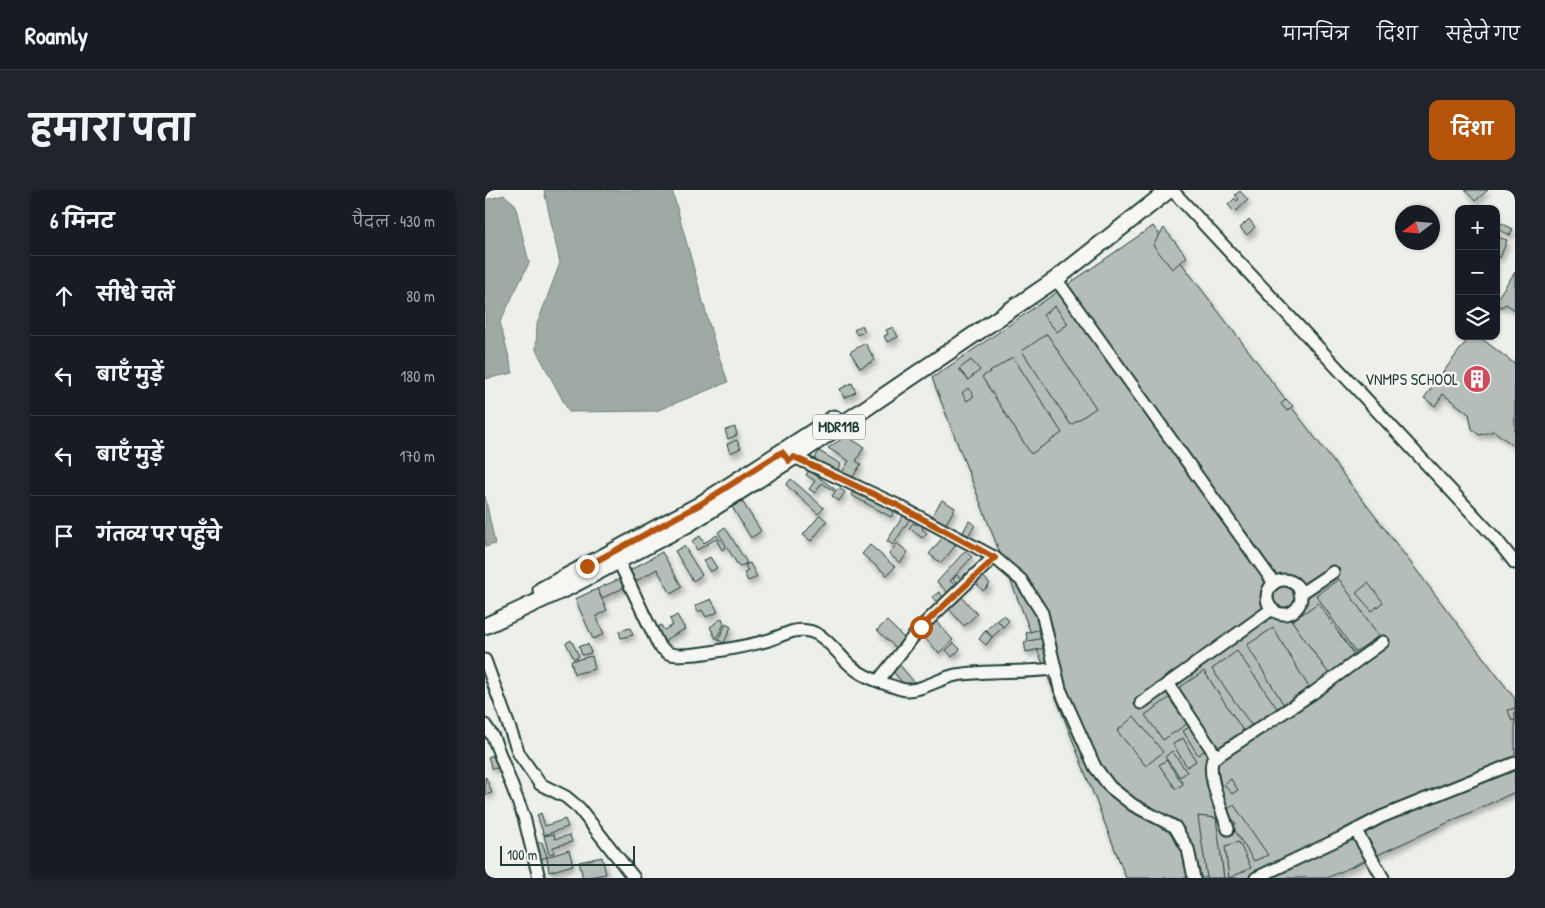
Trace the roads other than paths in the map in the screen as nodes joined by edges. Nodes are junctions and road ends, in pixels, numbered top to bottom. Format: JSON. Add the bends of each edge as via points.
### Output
{"nodes":[{"id":1,"x":1152,"y":190,"type":"edge"},
{"id":2,"x":1170,"y":190,"type":"edge"},
{"id":3,"x":1055,"y":279,"type":"junction"},
{"id":4,"x":788,"y":457,"type":"junction"},
{"id":5,"x":995,"y":558,"type":"junction"},
{"id":6,"x":619,"y":562,"type":"junction"},
{"id":7,"x":1515,"y":563,"type":"edge"},
{"id":8,"x":1333,"y":572,"type":"dead end"},
{"id":9,"x":1274,"y":584,"type":"junction"},
{"id":10,"x":1300,"y":594,"type":"junction"},
{"id":11,"x":1271,"y":610,"type":"junction"},
{"id":12,"x":485,"y":615,"type":"edge"},
{"id":13,"x":485,"y":626,"type":"edge"},
{"id":14,"x":1383,"y":642,"type":"dead end"},
{"id":15,"x":485,"y":660,"type":"edge"},
{"id":16,"x":1054,"y":669,"type":"junction"},
{"id":17,"x":878,"y":682,"type":"junction"},
{"id":18,"x":1168,"y":683,"type":"junction"},
{"id":19,"x":1141,"y":702,"type":"dead end"},
{"id":20,"x":485,"y":724,"type":"edge"},
{"id":21,"x":1216,"y":756,"type":"junction"},
{"id":22,"x":1515,"y":763,"type":"edge"},
{"id":23,"x":1228,"y":829,"type":"dead end"},
{"id":24,"x":1355,"y":830,"type":"junction"},
{"id":25,"x":539,"y":878,"type":"edge"},
{"id":26,"x":634,"y":878,"type":"edge"},
{"id":27,"x":1194,"y":878,"type":"edge"},
{"id":28,"x":1256,"y":878,"type":"edge"},
{"id":29,"x":1383,"y":878,"type":"edge"}],
"edges":[{"from":1,"to":4,"type":"main road","number":"MDR11B","via":[[1050,270],[860,401]]},
{"from":2,"to":3,"type":"main road","number":"MDR11B"},
{"from":2,"to":7,"type":"street"},
{"from":3,"to":4,"type":"main road","number":"MDR11B"},
{"from":3,"to":9,"type":"street"},
{"from":4,"to":5,"type":"street","via":[[897,505]]},
{"from":4,"to":6,"type":"main road","number":"MDR11B","via":[[690,523]]},
{"from":4,"to":12,"type":"main road","number":"MDR11B","via":[[546,587]]},
{"from":5,"to":16,"type":"street","via":[[1021,580],[1042,613]]},
{"from":5,"to":17,"type":"street","via":[[921,627]]},
{"from":6,"to":13,"type":"main road","number":"MDR11B"},
{"from":6,"to":17,"type":"street","via":[[659,646],[668,653],[719,651],[806,631],[823,636],[857,671]]},
{"from":8,"to":10,"type":"street"},
{"from":9,"to":10,"type":"street","via":[[1285,580],[1291,582]]},
{"from":9,"to":11,"type":"street","via":[[1267,593]]},
{"from":10,"to":11,"type":"street","via":[[1299,605],[1292,612],[1281,614]]},
{"from":11,"to":18,"type":"street"},
{"from":14,"to":21,"type":"street","via":[[1313,693]]},
{"from":15,"to":26,"type":"street","via":[[523,759],[540,784],[566,797],[579,808]]},
{"from":16,"to":17,"type":"street","via":[[954,675],[904,690]]},
{"from":16,"to":27,"type":"street","via":[[1095,767],[1110,787],[1133,805],[1175,828],[1187,850]]},
{"from":18,"to":19,"type":"street"},
{"from":18,"to":21,"type":"street"},
{"from":20,"to":25,"type":"street","via":[[523,817]]},
{"from":21,"to":23,"type":"street","via":[[1210,765]]},
{"from":22,"to":24,"type":"street"},
{"from":24,"to":28,"type":"street"},
{"from":24,"to":29,"type":"street"}]}
